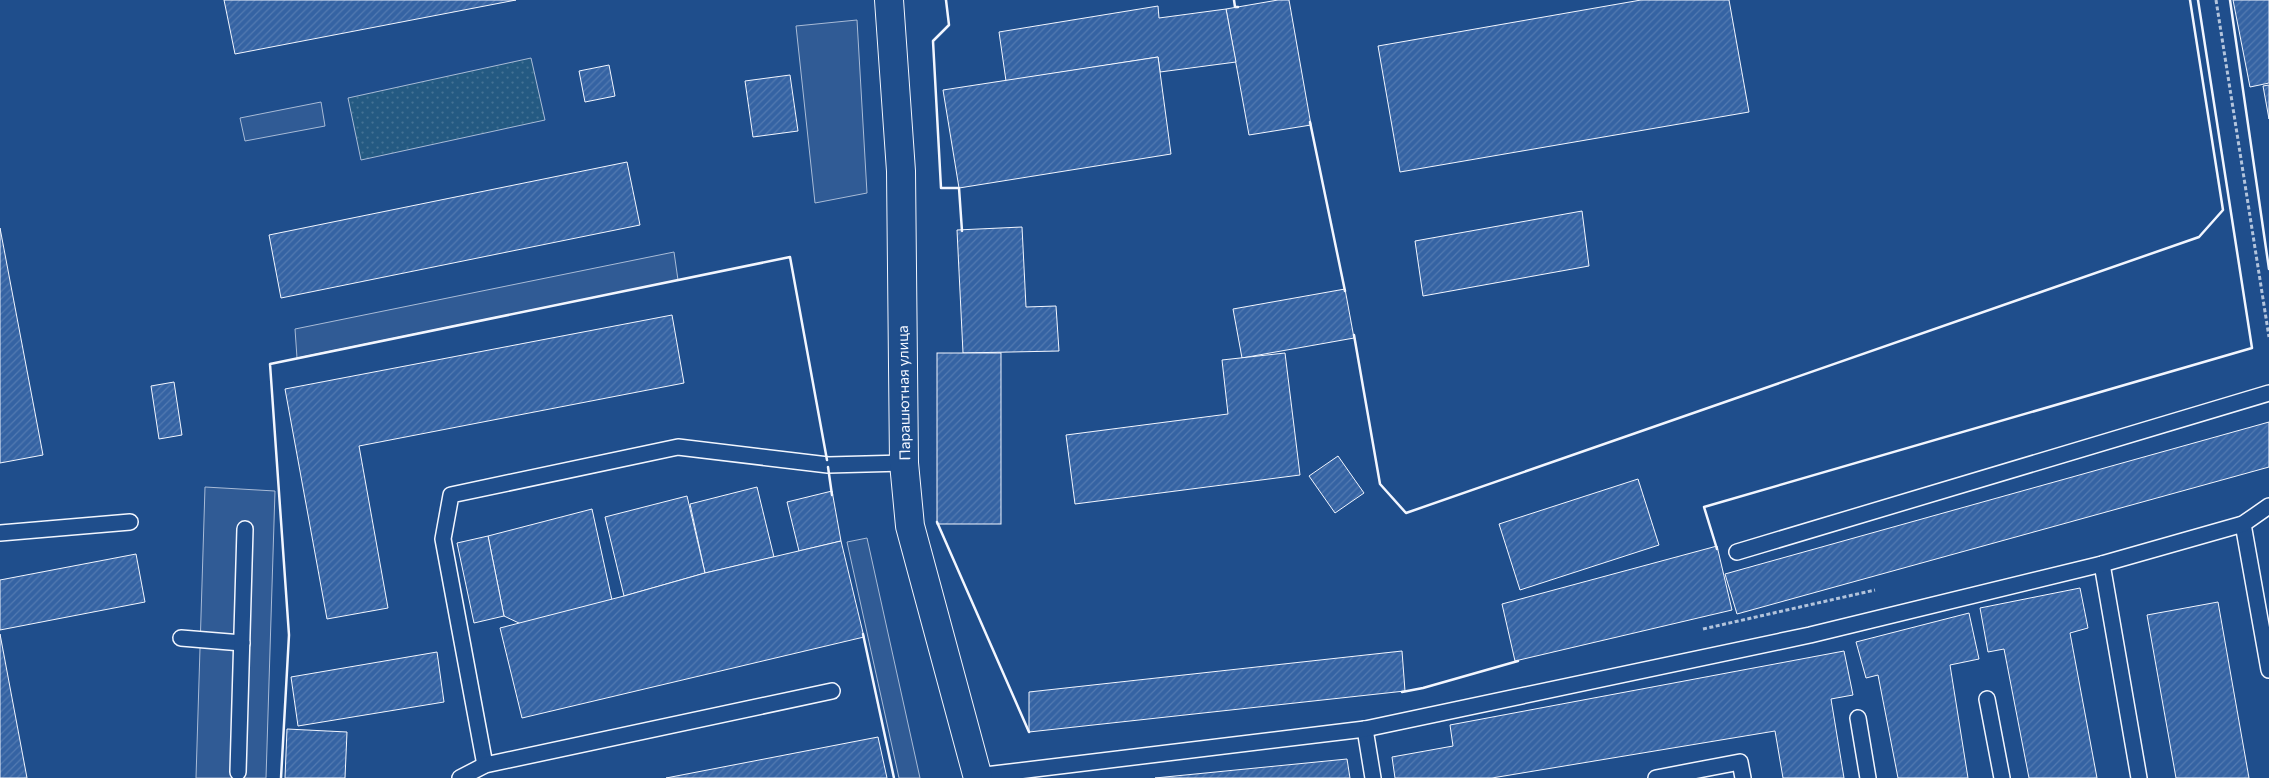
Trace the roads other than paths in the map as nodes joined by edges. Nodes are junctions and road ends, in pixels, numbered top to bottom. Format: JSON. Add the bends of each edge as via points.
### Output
{"nodes":[{"id":1,"x":889,"y":0,"type":"edge"},
{"id":2,"x":2269,"y":393,"type":"edge"},
{"id":3,"x":904,"y":463,"type":"junction"},
{"id":4,"x":2269,"y":506,"type":"edge"},
{"id":5,"x":130,"y":522,"type":"dead end"},
{"id":6,"x":2243,"y":524,"type":"junction"},
{"id":7,"x":246,"y":529,"type":"dead end"},
{"id":8,"x":0,"y":533,"type":"edge"},
{"id":9,"x":1737,"y":552,"type":"dead end"},
{"id":10,"x":2102,"y":564,"type":"junction"},
{"id":11,"x":181,"y":638,"type":"dead end"},
{"id":12,"x":242,"y":643,"type":"junction"},
{"id":13,"x":2269,"y":670,"type":"edge"},
{"id":14,"x":832,"y":691,"type":"dead end"},
{"id":15,"x":1987,"y":699,"type":"dead end"},
{"id":16,"x":1858,"y":718,"type":"dead end"},
{"id":17,"x":1365,"y":730,"type":"junction"},
{"id":18,"x":486,"y":765,"type":"junction"},
{"id":19,"x":238,"y":772,"type":"dead end"},
{"id":20,"x":978,"y":777,"type":"edge"},
{"id":21,"x":460,"y":778,"type":"edge"},
{"id":22,"x":1373,"y":778,"type":"edge"},
{"id":23,"x":1656,"y":778,"type":"edge"},
{"id":24,"x":1743,"y":778,"type":"edge"},
{"id":25,"x":1868,"y":778,"type":"edge"},
{"id":26,"x":2002,"y":778,"type":"edge"},
{"id":27,"x":2139,"y":778,"type":"edge"}],
"edges":[{"from":1,"to":3,"type":"street","name":"Парашютная улица","via":[[902,201]]},
{"from":2,"to":9,"type":"lane"},
{"from":3,"to":18,"type":"lane","via":[[828,465],[678,447],[451,495],[443,539]]},
{"from":3,"to":20,"type":"street","name":"Парашютная улица","via":[[910,526]]},
{"from":4,"to":6,"type":"lane"},
{"from":5,"to":8,"type":"lane"},
{"from":6,"to":10,"type":"lane"},
{"from":6,"to":13,"type":"lane"},
{"from":7,"to":12,"type":"lane"},
{"from":10,"to":17,"type":"lane","via":[[1810,635]]},
{"from":10,"to":27,"type":"lane"},
{"from":11,"to":12,"type":"lane"},
{"from":12,"to":19,"type":"lane"},
{"from":14,"to":18,"type":"lane"},
{"from":15,"to":26,"type":"lane"},
{"from":16,"to":25,"type":"lane"},
{"from":17,"to":20,"type":"lane"},
{"from":17,"to":22,"type":"lane"},
{"from":18,"to":21,"type":"lane"},
{"from":23,"to":24,"type":"lane","via":[[1740,762]]}]}
